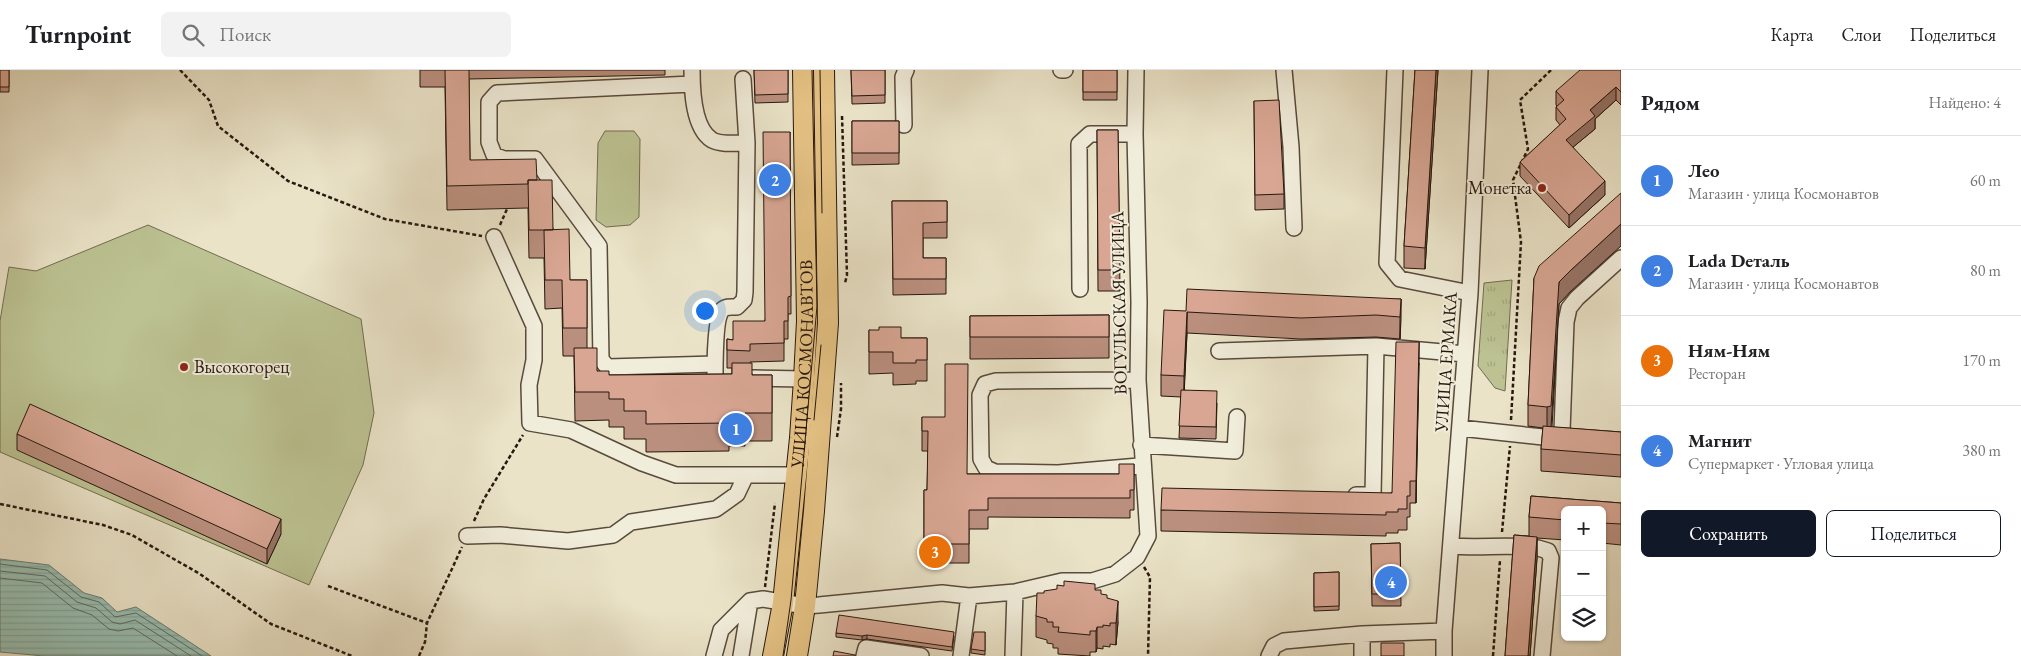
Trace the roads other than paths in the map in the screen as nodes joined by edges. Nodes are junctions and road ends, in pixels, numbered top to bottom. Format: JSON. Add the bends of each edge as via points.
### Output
{"nodes":[{"id":1,"x":803,"y":70,"type":"edge"},
{"id":2,"x":824,"y":70,"type":"edge"},
{"id":3,"x":906,"y":70,"type":"edge"},
{"id":4,"x":1136,"y":70,"type":"edge"},
{"id":5,"x":1284,"y":70,"type":"edge"},
{"id":6,"x":1395,"y":70,"type":"edge"},
{"id":7,"x":1480,"y":70,"type":"edge"},
{"id":8,"x":692,"y":77,"type":"edge"},
{"id":9,"x":743,"y":79,"type":"dead end"},
{"id":10,"x":904,"y":125,"type":"dead end"},
{"id":11,"x":1135,"y":134,"type":"junction"},
{"id":12,"x":747,"y":143,"type":"junction"},
{"id":13,"x":1294,"y":228,"type":"dead end"},
{"id":14,"x":494,"y":237,"type":"road end"},
{"id":15,"x":1621,"y":258,"type":"edge"},
{"id":16,"x":1080,"y":289,"type":"dead end"},
{"id":17,"x":1470,"y":293,"type":"junction"},
{"id":18,"x":1376,"y":346,"type":"junction"},
{"id":19,"x":1219,"y":351,"type":"dead end"},
{"id":20,"x":1465,"y":354,"type":"junction"},
{"id":21,"x":715,"y":371,"type":"junction"},
{"id":22,"x":804,"y":379,"type":"junction"},
{"id":23,"x":1138,"y":380,"type":"junction"},
{"id":24,"x":1237,"y":417,"type":"dead end"},
{"id":25,"x":1460,"y":428,"type":"junction"},
{"id":26,"x":1141,"y":445,"type":"junction"},
{"id":27,"x":1142,"y":466,"type":"junction"},
{"id":28,"x":746,"y":475,"type":"junction"},
{"id":29,"x":788,"y":475,"type":"junction"},
{"id":30,"x":1343,"y":496,"type":"edge"},
{"id":31,"x":1145,"y":498,"type":"junction"},
{"id":32,"x":1165,"y":498,"type":"edge"},
{"id":33,"x":467,"y":536,"type":"dead end"},
{"id":34,"x":1452,"y":546,"type":"junction"},
{"id":35,"x":1015,"y":592,"type":"junction"},
{"id":36,"x":969,"y":596,"type":"junction"},
{"id":37,"x":757,"y":600,"type":"junction"},
{"id":38,"x":783,"y":603,"type":"junction"},
{"id":39,"x":805,"y":606,"type":"junction"},
{"id":40,"x":1444,"y":631,"type":"junction"},
{"id":41,"x":1362,"y":634,"type":"junction"},
{"id":42,"x":714,"y":656,"type":"edge"},
{"id":43,"x":740,"y":656,"type":"edge"},
{"id":44,"x":773,"y":656,"type":"edge"},
{"id":45,"x":797,"y":656,"type":"edge"},
{"id":46,"x":864,"y":656,"type":"edge"},
{"id":47,"x":921,"y":656,"type":"edge"},
{"id":48,"x":962,"y":656,"type":"edge"},
{"id":49,"x":1013,"y":656,"type":"edge"},
{"id":50,"x":1269,"y":656,"type":"edge"},
{"id":51,"x":1362,"y":656,"type":"edge"},
{"id":52,"x":1444,"y":656,"type":"edge"},
{"id":53,"x":1542,"y":656,"type":"edge"}],
"edges":[{"from":1,"to":22,"type":"main road","name":"УЛИЦА КОСМОНАВТОВ","via":[[807,321]]},
{"from":2,"to":39,"type":"main road","name":"УЛИЦА КОСМОНАВТОВ","via":[[828,323]]},
{"from":3,"to":10,"type":"street","via":[[903,77]]},
{"from":4,"to":11,"type":"street","name":"ВОГУЛЬСКАЯ УЛИЦА"},
{"from":5,"to":13,"type":"street"},
{"from":6,"to":17,"type":"street","via":[[1388,263],[1400,279]]},
{"from":7,"to":17,"type":"street","name":"УЛИЦА ЕРМАКА"},
{"from":8,"to":12,"type":"street","via":[[698,119],[712,140]]},
{"from":8,"to":21,"type":"street","via":[[497,93],[490,102],[489,142],[494,156],[535,159],[599,246],[601,359],[607,367],[624,380]]},
{"from":9,"to":12,"type":"street"},
{"from":11,"to":16,"type":"street","via":[[1090,134],[1079,144]]},
{"from":11,"to":23,"type":"street","name":"ВОГУЛЬСКАЯ УЛИЦА"},
{"from":12,"to":21,"type":"street","via":[[746,292],[744,300],[721,311],[717,320]]},
{"from":14,"to":28,"type":"street","via":[[534,326],[534,360],[529,385],[530,423],[571,430],[676,475]]},
{"from":15,"to":25,"type":"street","via":[[1569,308],[1557,434],[1511,434]]},
{"from":17,"to":20,"type":"street","name":"УЛИЦА ЕРМАКА"},
{"from":18,"to":19,"type":"street"},
{"from":18,"to":20,"type":"street"},
{"from":18,"to":30,"type":"street","via":[[1373,495]]},
{"from":20,"to":25,"type":"street","name":"УЛИЦА ЕРМАКА"},
{"from":21,"to":22,"type":"street"},
{"from":22,"to":29,"type":"main road","name":"УЛИЦА КОСМОНАВТОВ"},
{"from":23,"to":26,"type":"street","name":"ВОГУЛЬСКАЯ УЛИЦА"},
{"from":23,"to":27,"type":"street","via":[[996,381],[986,384],[980,395],[982,459],[986,468],[995,472],[1058,473]]},
{"from":24,"to":26,"type":"street","via":[[1235,451]]},
{"from":25,"to":34,"type":"street","name":"УЛИЦА ЕРМАКА"},
{"from":26,"to":27,"type":"street","name":"ВОГУЛЬСКАЯ УЛИЦА"},
{"from":27,"to":31,"type":"street","name":"ВОГУЛЬСКАЯ УЛИЦА"},
{"from":28,"to":29,"type":"street"},
{"from":28,"to":33,"type":"street","via":[[737,494],[716,509],[632,522],[613,535],[568,541],[500,535]]},
{"from":29,"to":38,"type":"main road","name":"УЛИЦА КОСМОНАВТОВ"},
{"from":31,"to":32,"type":"street"},
{"from":31,"to":35,"type":"street","name":"ВОГУЛЬСКАЯ УЛИЦА","via":[[1148,536],[1137,557],[1115,574],[1092,581],[1062,581]]},
{"from":34,"to":40,"type":"street","name":"УЛИЦА ЕРМАКА"},
{"from":34,"to":53,"type":"street","via":[[1501,545],[1548,551],[1551,558]]},
{"from":35,"to":36,"type":"street"},
{"from":35,"to":49,"type":"street"},
{"from":36,"to":39,"type":"street","via":[[942,592]]},
{"from":36,"to":48,"type":"street"},
{"from":37,"to":38,"type":"street"},
{"from":37,"to":42,"type":"street","via":[[720,630]]},
{"from":37,"to":43,"type":"street"},
{"from":38,"to":39,"type":"street"},
{"from":38,"to":44,"type":"main road","name":"УЛИЦА КОСМОНАВТОВ"},
{"from":39,"to":45,"type":"main road","name":"УЛИЦА КОСМОНАВТОВ"},
{"from":40,"to":41,"type":"street"},
{"from":40,"to":52,"type":"street","name":"УЛИЦА ЕРМАКА"},
{"from":41,"to":50,"type":"street","via":[[1284,642],[1274,646]]},
{"from":41,"to":51,"type":"street"},
{"from":46,"to":47,"type":"street","via":[[866,648]]}]}
